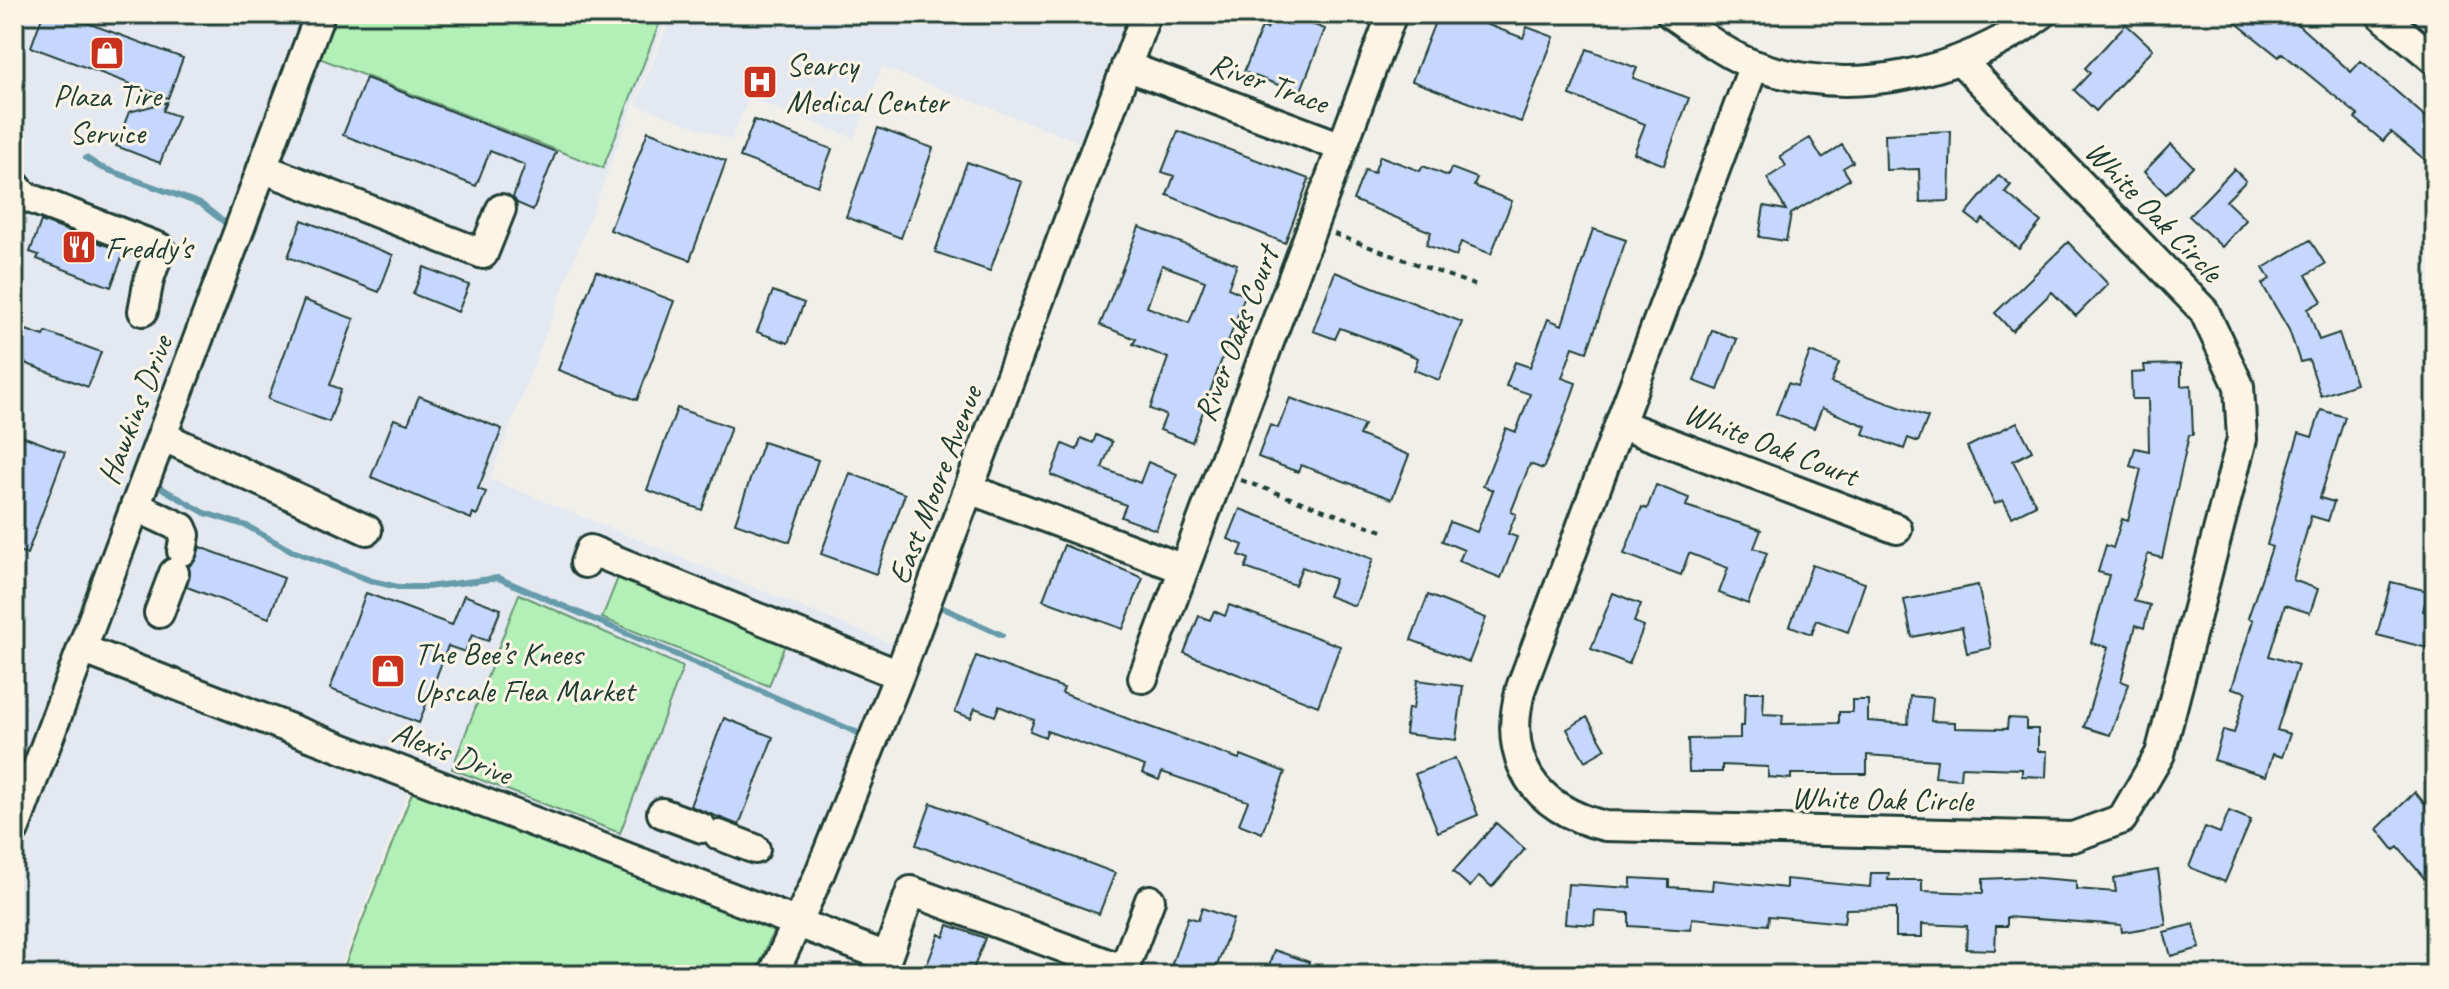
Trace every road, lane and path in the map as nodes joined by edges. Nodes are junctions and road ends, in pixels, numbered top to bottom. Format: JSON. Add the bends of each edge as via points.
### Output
{"nodes":[{"id":1,"x":320,"y":14,"type":"edge"},
{"id":2,"x":1146,"y":14,"type":"edge"},
{"id":3,"x":1392,"y":14,"type":"edge"},
{"id":4,"x":1671,"y":14,"type":"edge"},
{"id":5,"x":2042,"y":14,"type":"edge"},
{"id":6,"x":2380,"y":14,"type":"edge"},
{"id":7,"x":2435,"y":60,"type":"edge"},
{"id":8,"x":1962,"y":62,"type":"junction"},
{"id":9,"x":1754,"y":65,"type":"junction"},
{"id":10,"x":1126,"y":66,"type":"junction"},
{"id":11,"x":1342,"y":147,"type":"junction"},
{"id":12,"x":262,"y":168,"type":"junction"},
{"id":13,"x":14,"y":184,"type":"edge"},
{"id":14,"x":501,"y":209,"type":"dead end"},
{"id":15,"x":1313,"y":226,"type":"junction"},
{"id":16,"x":1477,"y":286,"type":"dead end"},
{"id":17,"x":143,"y":311,"type":"dead end"},
{"id":18,"x":1620,"y":424,"type":"junction"},
{"id":19,"x":162,"y":436,"type":"junction"},
{"id":20,"x":1220,"y":473,"type":"junction"},
{"id":21,"x":969,"y":489,"type":"junction"},
{"id":22,"x":135,"y":506,"type":"junction"},
{"id":23,"x":1897,"y":529,"type":"dead end"},
{"id":24,"x":367,"y":530,"type":"dead end"},
{"id":25,"x":1385,"y":532,"type":"dead end"},
{"id":26,"x":585,"y":563,"type":"dead end"},
{"id":27,"x":1184,"y":569,"type":"junction"},
{"id":28,"x":159,"y":613,"type":"dead end"},
{"id":29,"x":82,"y":649,"type":"junction"},
{"id":30,"x":899,"y":675,"type":"junction"},
{"id":31,"x":1143,"y":678,"type":"dead end"},
{"id":32,"x":662,"y":813,"type":"dead end"},
{"id":33,"x":14,"y":830,"type":"edge"},
{"id":34,"x":755,"y":849,"type":"dead end"},
{"id":35,"x":1150,"y":900,"type":"dead end"},
{"id":36,"x":799,"y":921,"type":"junction"},
{"id":37,"x":884,"y":966,"type":"edge"},
{"id":38,"x":1123,"y":972,"type":"edge"},
{"id":39,"x":773,"y":975,"type":"edge"}],
"edges":[{"from":1,"to":12,"type":"street","name":"Hawkins Drive"},
{"from":2,"to":10,"type":"street","name":"East Moore Avenue"},
{"from":3,"to":11,"type":"street","name":"River Oaks Court"},
{"from":4,"to":9,"type":"street"},
{"from":5,"to":8,"type":"street"},
{"from":6,"to":7,"type":"street"},
{"from":8,"to":9,"type":"street","via":[[1849,82]]},
{"from":8,"to":18,"type":"street","name":"White Oak Circle","via":[[2204,311],[2239,386],[2242,439],[2160,754],[2122,819],[2073,837],[1605,826],[1549,802],[1523,770],[1516,707]]},
{"from":9,"to":18,"type":"street","name":"White Oak Circle"},
{"from":10,"to":11,"type":"street","name":"River Trace"},
{"from":10,"to":21,"type":"street","name":"East Moore Avenue"},
{"from":11,"to":15,"type":"street","name":"River Oaks Court"},
{"from":12,"to":14,"type":"street","via":[[483,254]]},
{"from":12,"to":19,"type":"street","name":"Hawkins Drive"},
{"from":13,"to":17,"type":"street","via":[[24,196],[160,248]]},
{"from":15,"to":16,"type":"path"},
{"from":15,"to":20,"type":"street","name":"River Oaks Court"},
{"from":18,"to":23,"type":"street","name":"White Oak Court"},
{"from":19,"to":22,"type":"street","name":"Hawkins Drive"},
{"from":19,"to":24,"type":"street"},
{"from":20,"to":25,"type":"path"},
{"from":20,"to":27,"type":"street","name":"River Oaks Court"},
{"from":21,"to":27,"type":"street"},
{"from":21,"to":30,"type":"street","name":"East Moore Avenue"},
{"from":22,"to":28,"type":"street","via":[[182,528],[185,535]]},
{"from":22,"to":29,"type":"street","name":"Hawkins Drive"},
{"from":26,"to":30,"type":"street","via":[[590,550]]},
{"from":27,"to":31,"type":"street","name":"River Oaks Court"},
{"from":29,"to":33,"type":"street","name":"Hawkins Drive"},
{"from":29,"to":36,"type":"street","name":"Alexis Drive"},
{"from":30,"to":36,"type":"street","name":"East Moore Avenue"},
{"from":32,"to":34,"type":"street"},
{"from":35,"to":38,"type":"street"},
{"from":36,"to":37,"type":"street","name":"Alexis Drive"},
{"from":36,"to":39,"type":"street","name":"East Moore Avenue"},
{"from":37,"to":38,"type":"street","via":[[911,891]]}]}
